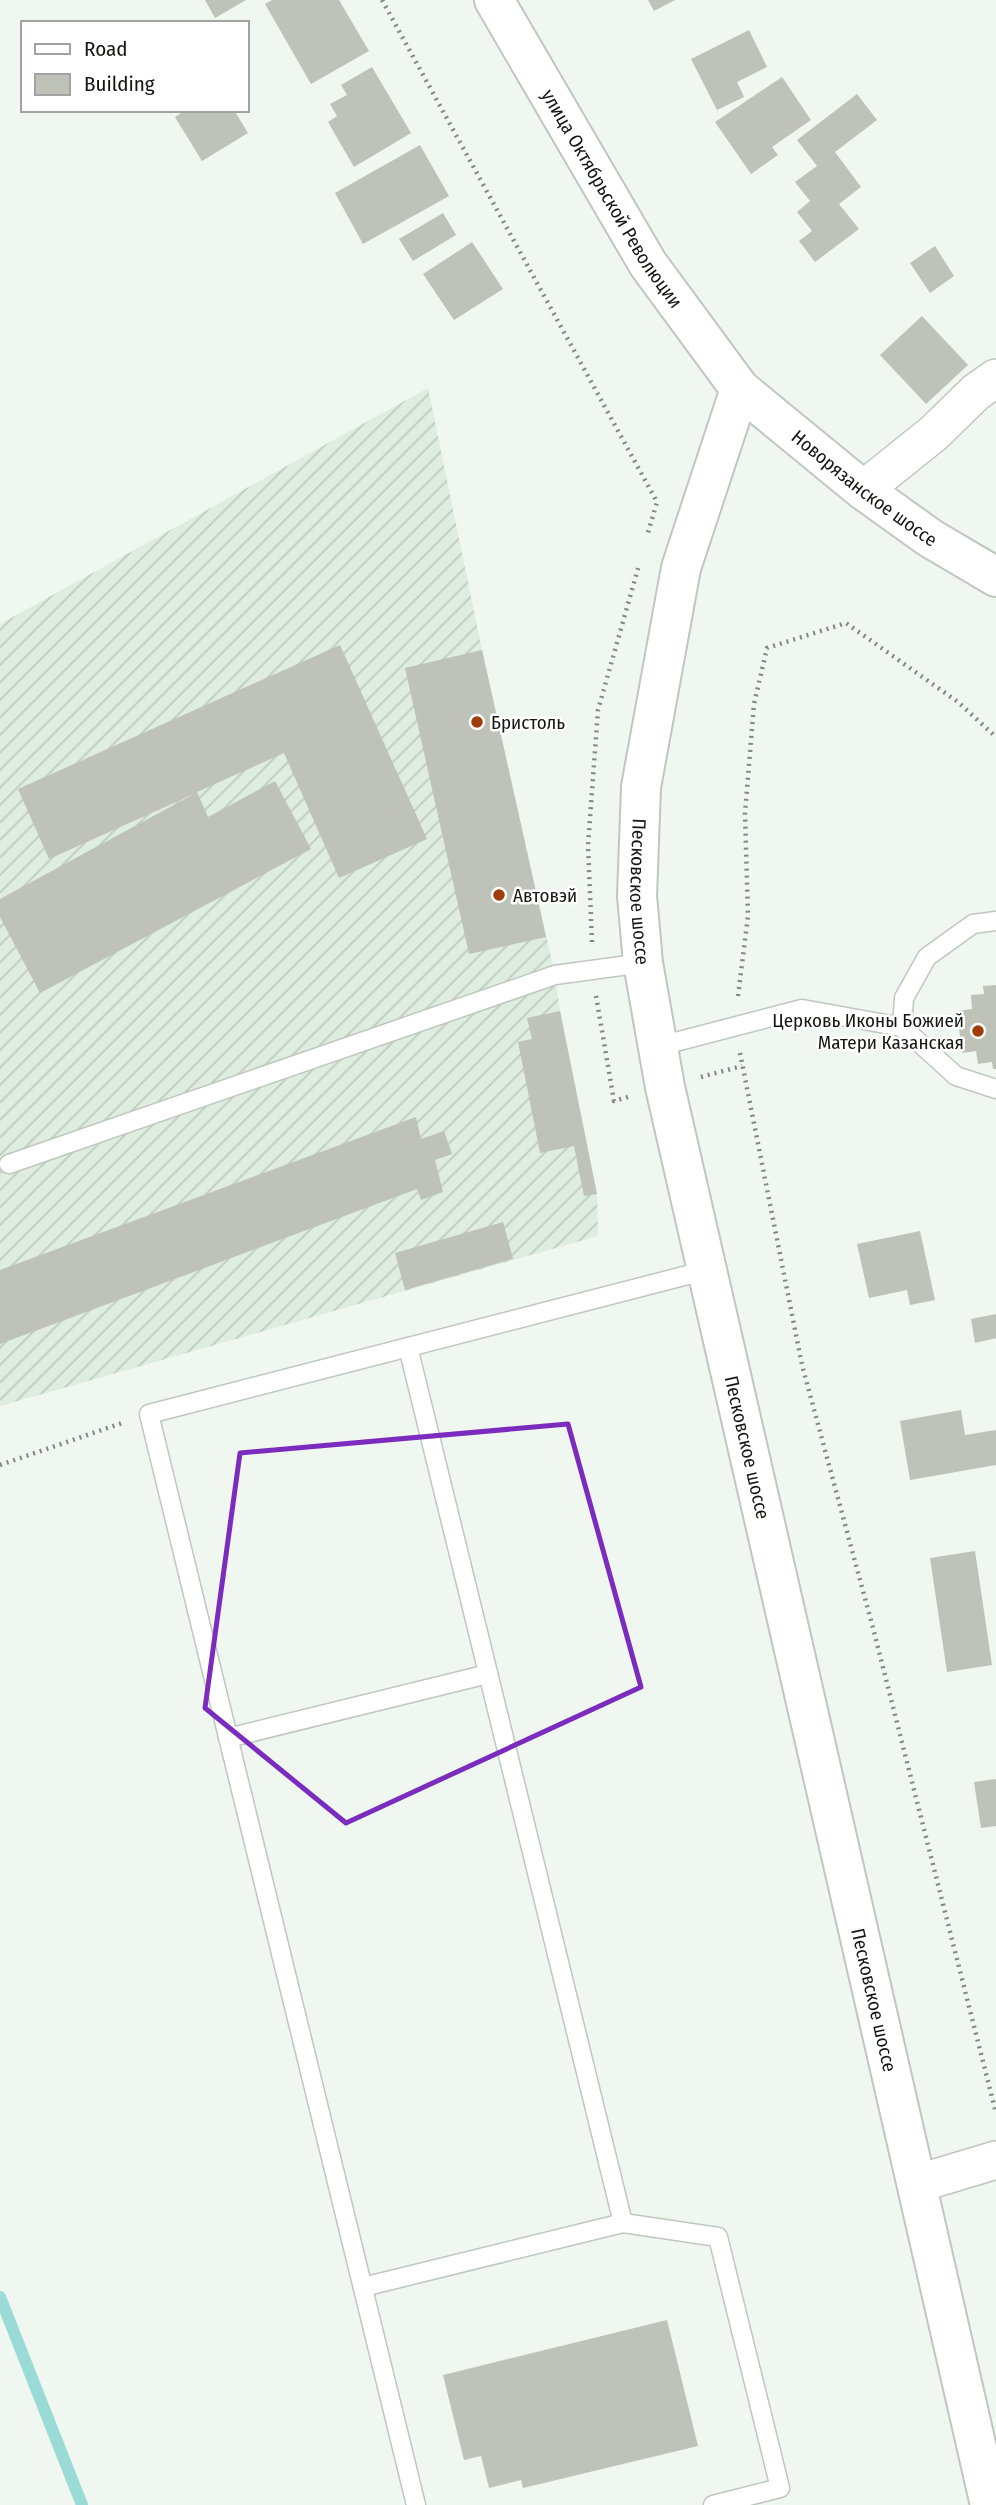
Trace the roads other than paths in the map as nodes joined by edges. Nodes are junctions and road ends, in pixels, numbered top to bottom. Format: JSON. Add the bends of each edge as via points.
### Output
{"nodes":[{"id":1,"x":494,"y":0,"type":"edge"},
{"id":2,"x":996,"y":378,"type":"edge"},
{"id":3,"x":740,"y":389,"type":"junction"},
{"id":4,"x":863,"y":491,"type":"junction"},
{"id":5,"x":996,"y":577,"type":"edge"},
{"id":6,"x":996,"y":921,"type":"edge"},
{"id":7,"x":643,"y":963,"type":"junction"},
{"id":8,"x":902,"y":1027,"type":"junction"},
{"id":9,"x":656,"y":1048,"type":"junction"},
{"id":10,"x":996,"y":1089,"type":"edge"},
{"id":11,"x":9,"y":1164,"type":"dead end"},
{"id":12,"x":707,"y":1270,"type":"junction"},
{"id":13,"x":408,"y":1347,"type":"junction"},
{"id":14,"x":488,"y":1674,"type":"junction"},
{"id":15,"x":228,"y":1738,"type":"junction"},
{"id":16,"x":996,"y":2160,"type":"edge"},
{"id":17,"x":915,"y":2184,"type":"junction"},
{"id":18,"x":623,"y":2223,"type":"junction"},
{"id":19,"x":363,"y":2287,"type":"junction"},
{"id":20,"x":416,"y":2505,"type":"edge"},
{"id":21,"x":713,"y":2505,"type":"edge"},
{"id":22,"x":990,"y":2505,"type":"edge"}],
"edges":[{"from":1,"to":3,"type":"street","name":"улица Октябрьской Революции","via":[[648,264]]},
{"from":2,"to":4,"type":"street"},
{"from":3,"to":4,"type":"street","name":"Новорязанское шоссе"},
{"from":3,"to":7,"type":"street","name":"Песковское шоссе","via":[[681,568],[641,787],[637,896]]},
{"from":4,"to":5,"type":"street","name":"Новорязанское шоссе"},
{"from":6,"to":8,"type":"lane","via":[[973,924],[927,957],[904,998]]},
{"from":7,"to":9,"type":"street","name":"Песковское шоссе"},
{"from":7,"to":11,"type":"lane","via":[[555,975]]},
{"from":8,"to":9,"type":"lane","via":[[802,1009]]},
{"from":8,"to":10,"type":"lane","via":[[956,1076]]},
{"from":9,"to":12,"type":"street","name":"Песковское шоссе"},
{"from":12,"to":13,"type":"lane"},
{"from":12,"to":17,"type":"street","name":"Песковское шоссе"},
{"from":13,"to":14,"type":"lane"},
{"from":13,"to":15,"type":"lane","via":[[149,1414]]},
{"from":14,"to":15,"type":"lane"},
{"from":14,"to":18,"type":"lane"},
{"from":15,"to":19,"type":"lane"},
{"from":16,"to":17,"type":"street"},
{"from":17,"to":22,"type":"street","name":"Песковское шоссе"},
{"from":18,"to":19,"type":"lane"},
{"from":18,"to":21,"type":"lane","via":[[718,2237],[780,2488]]},
{"from":19,"to":20,"type":"lane"}]}
